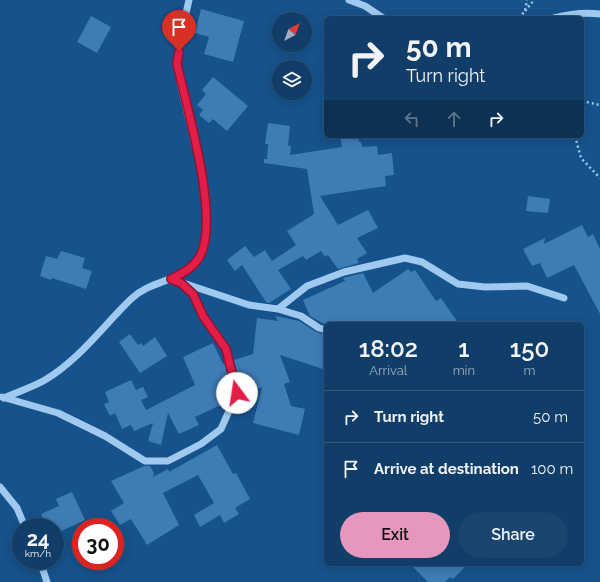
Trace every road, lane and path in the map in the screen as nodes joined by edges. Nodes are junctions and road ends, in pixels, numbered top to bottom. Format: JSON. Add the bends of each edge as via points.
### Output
{"nodes":[{"id":1,"x":189,"y":0,"type":"edge"},
{"id":2,"x":349,"y":0,"type":"edge"},
{"id":3,"x":527,"y":0,"type":"edge"},
{"id":4,"x":534,"y":0,"type":"edge"},
{"id":5,"x":525,"y":11,"type":"junction"},
{"id":6,"x":600,"y":14,"type":"edge"},
{"id":7,"x":380,"y":16,"type":"edge"},
{"id":8,"x":520,"y":16,"type":"edge"},
{"id":9,"x":561,"y":16,"type":"edge"},
{"id":10,"x":584,"y":101,"type":"edge"},
{"id":11,"x":600,"y":105,"type":"edge"},
{"id":12,"x":576,"y":138,"type":"edge"},
{"id":13,"x":600,"y":178,"type":"edge"},
{"id":14,"x":171,"y":279,"type":"junction"},
{"id":15,"x":181,"y":283,"type":"junction"},
{"id":16,"x":564,"y":298,"type":"dead end"},
{"id":17,"x":278,"y":309,"type":"junction"},
{"id":18,"x":324,"y":329,"type":"edge"},
{"id":19,"x":2,"y":397,"type":"edge"},
{"id":20,"x":0,"y":487,"type":"edge"},
{"id":21,"x":22,"y":518,"type":"edge"},
{"id":22,"x":43,"y":570,"type":"edge"},
{"id":23,"x":47,"y":582,"type":"edge"}],
"edges":[{"from":1,"to":14,"type":"street","via":[[177,64],[204,186],[206,233],[200,254],[188,271]]},
{"from":2,"to":7,"type":"street","via":[[365,6]]},
{"from":3,"to":5,"type":"path"},
{"from":4,"to":5,"type":"path"},
{"from":5,"to":8,"type":"path"},
{"from":6,"to":9,"type":"street","via":[[590,12]]},
{"from":10,"to":11,"type":"path"},
{"from":12,"to":13,"type":"path","via":[[582,158]]},
{"from":14,"to":15,"type":"street"},
{"from":14,"to":19,"type":"street","via":[[153,284],[132,298],[80,352],[45,380]]},
{"from":15,"to":17,"type":"street","via":[[249,305]]},
{"from":15,"to":19,"type":"street","via":[[193,294],[203,316],[226,349],[237,393],[221,429],[201,444],[168,462],[144,461],[105,436],[58,413]]},
{"from":16,"to":17,"type":"street","via":[[527,286],[485,287],[458,284],[422,262],[405,258],[344,272],[307,286]]},
{"from":17,"to":18,"type":"street","via":[[301,316]]},
{"from":20,"to":21,"type":"street"},
{"from":22,"to":23,"type":"street"}]}
